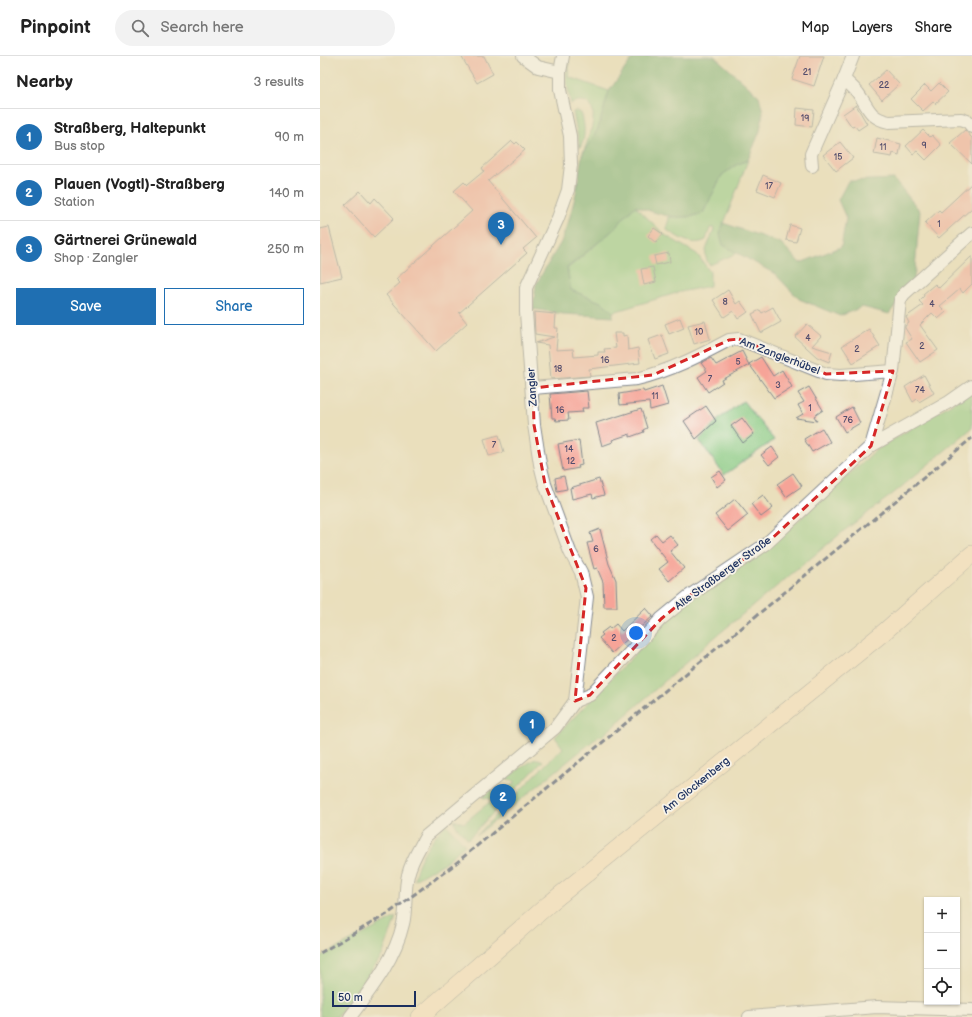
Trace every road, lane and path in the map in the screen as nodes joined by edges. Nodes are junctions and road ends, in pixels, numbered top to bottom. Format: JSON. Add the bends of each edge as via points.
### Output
{"nodes":[{"id":1,"x":523,"y":56,"type":"edge"},
{"id":2,"x":563,"y":56,"type":"edge"},
{"id":3,"x":853,"y":56,"type":"edge"},
{"id":4,"x":560,"y":72,"type":"junction"},
{"id":5,"x":844,"y":79,"type":"junction"},
{"id":6,"x":972,"y":127,"type":"edge"},
{"id":7,"x":812,"y":166,"type":"dead end"},
{"id":8,"x":972,"y":234,"type":"edge"},
{"id":9,"x":892,"y":371,"type":"junction"},
{"id":10,"x":972,"y":386,"type":"edge"},
{"id":11,"x":533,"y":388,"type":"junction"},
{"id":12,"x":871,"y":446,"type":"junction"},
{"id":13,"x":972,"y":554,"type":"edge"},
{"id":14,"x":575,"y":701,"type":"junction"},
{"id":15,"x":972,"y":1010,"type":"edge"},
{"id":16,"x":350,"y":1017,"type":"edge"},
{"id":17,"x":420,"y":1017,"type":"edge"},
{"id":18,"x":750,"y":1017,"type":"edge"}],
"edges":[{"from":1,"to":4,"type":"street","via":[[538,67]]},
{"from":2,"to":4,"type":"street","name":"Zangler"},
{"from":3,"to":5,"type":"street"},
{"from":4,"to":11,"type":"street","name":"Zangler","via":[[560,90],[570,136],[571,165],[568,190],[558,218],[526,288]]},
{"from":5,"to":6,"type":"street","via":[[871,115],[879,120],[889,122],[961,119]]},
{"from":5,"to":7,"type":"street","via":[[811,154]]},
{"from":8,"to":9,"type":"street","via":[[900,300]]},
{"from":9,"to":11,"type":"street","name":"Am Zanglerhübel","via":[[841,376],[826,374],[739,339],[729,340],[674,369],[653,376]]},
{"from":9,"to":12,"type":"street"},
{"from":10,"to":12,"type":"street","name":"Alte Straßberger Straße","via":[[950,402]]},
{"from":11,"to":14,"type":"street","name":"Zangler","via":[[534,425],[540,464],[570,552],[586,588]]},
{"from":12,"to":14,"type":"street","name":"Alte Straßberger Straße","via":[[766,544],[689,596],[660,619],[590,695]]},
{"from":13,"to":17,"type":"main road","name":"Am Glockenberg","via":[[884,632],[549,904]]},
{"from":14,"to":16,"type":"street","name":"Alte Straßberger Straße","via":[[555,728],[426,836],[415,854],[408,875],[404,923],[398,942],[372,988]]},
{"from":15,"to":18,"type":"street","via":[[877,1007]]}]}
